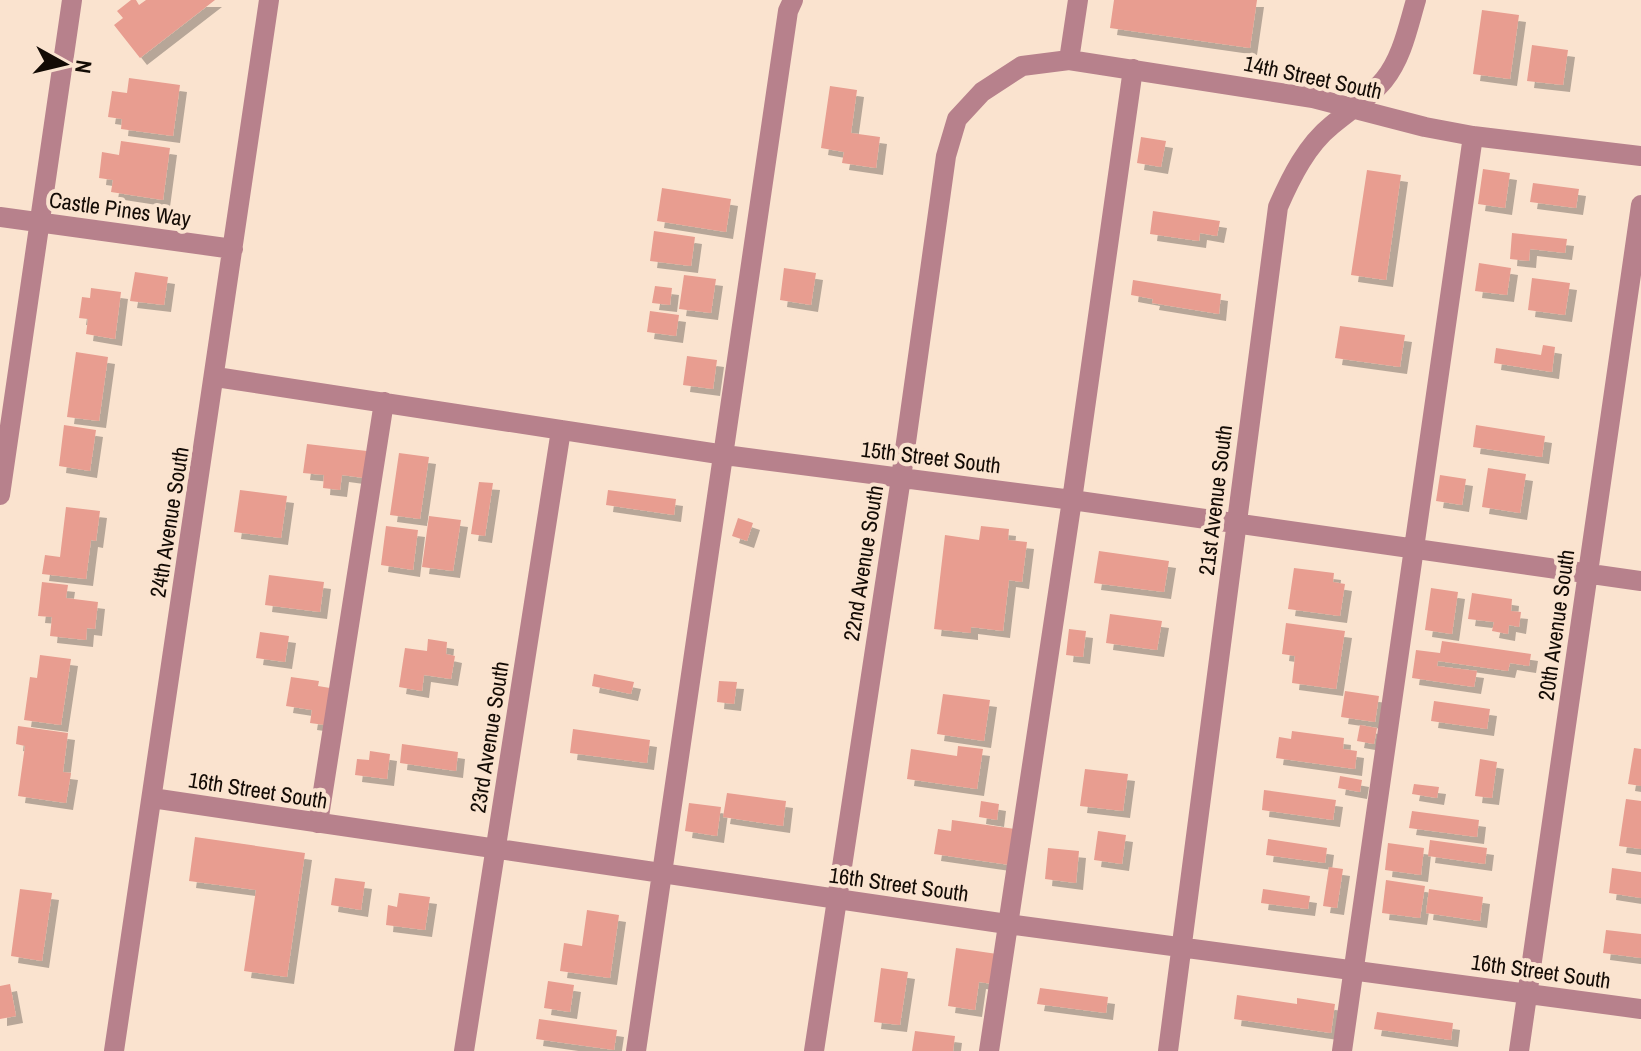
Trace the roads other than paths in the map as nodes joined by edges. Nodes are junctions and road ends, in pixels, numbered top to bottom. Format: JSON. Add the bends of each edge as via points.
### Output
{"nodes":[{"id":1,"x":72,"y":0,"type":"edge"},
{"id":2,"x":269,"y":0,"type":"edge"},
{"id":3,"x":793,"y":0,"type":"edge"},
{"id":4,"x":1078,"y":0,"type":"edge"},
{"id":5,"x":1416,"y":0,"type":"edge"},
{"id":6,"x":1069,"y":60,"type":"junction"},
{"id":7,"x":1133,"y":69,"type":"junction"},
{"id":8,"x":982,"y":92,"type":"joint"},
{"id":9,"x":1355,"y":109,"type":"junction"},
{"id":10,"x":1473,"y":136,"type":"junction"},
{"id":11,"x":1641,"y":156,"type":"edge"},
{"id":12,"x":1641,"y":205,"type":"edge"},
{"id":13,"x":0,"y":217,"type":"edge"},
{"id":14,"x":40,"y":222,"type":"junction"},
{"id":15,"x":233,"y":249,"type":"junction"},
{"id":16,"x":216,"y":377,"type":"junction"},
{"id":17,"x":384,"y":402,"type":"junction"},
{"id":18,"x":561,"y":430,"type":"junction"},
{"id":19,"x":725,"y":455,"type":"junction"},
{"id":20,"x":2,"y":472,"type":"edge"},
{"id":21,"x":901,"y":478,"type":"junction"},
{"id":22,"x":0,"y":495,"type":"edge"},
{"id":23,"x":1072,"y":500,"type":"junction"},
{"id":24,"x":1237,"y":522,"type":"junction"},
{"id":25,"x":1414,"y":547,"type":"junction"},
{"id":26,"x":1587,"y":574,"type":"junction"},
{"id":27,"x":1641,"y":581,"type":"edge"},
{"id":28,"x":152,"y":798,"type":"junction"},
{"id":29,"x":318,"y":823,"type":"junction"},
{"id":30,"x":496,"y":850,"type":"junction"},
{"id":31,"x":662,"y":874,"type":"junction"},
{"id":32,"x":837,"y":899,"type":"junction"},
{"id":33,"x":1007,"y":924,"type":"junction"},
{"id":34,"x":1182,"y":947,"type":"junction"},
{"id":35,"x":1353,"y":969,"type":"junction"},
{"id":36,"x":1528,"y":993,"type":"junction"},
{"id":37,"x":1641,"y":1009,"type":"edge"},
{"id":38,"x":114,"y":1051,"type":"edge"},
{"id":39,"x":464,"y":1051,"type":"edge"},
{"id":40,"x":636,"y":1051,"type":"edge"},
{"id":41,"x":814,"y":1051,"type":"edge"},
{"id":42,"x":989,"y":1051,"type":"edge"},
{"id":43,"x":1168,"y":1051,"type":"edge"},
{"id":44,"x":1342,"y":1051,"type":"edge"},
{"id":45,"x":1519,"y":1051,"type":"edge"}],
"edges":[{"from":1,"to":14,"type":"street"},
{"from":2,"to":15,"type":"street","name":"24th Avenue South"},
{"from":3,"to":19,"type":"street"},
{"from":4,"to":6,"type":"street"},
{"from":5,"to":9,"type":"street","name":"21st Avenue South","via":[[1385,79]]},
{"from":6,"to":7,"type":"street","name":"14th Street South"},
{"from":6,"to":8,"type":"street","name":"14th Street South","via":[[1022,66]]},
{"from":7,"to":9,"type":"street","name":"14th Street South"},
{"from":7,"to":23,"type":"street"},
{"from":8,"to":21,"type":"street","name":"22nd Avenue South","via":[[957,119],[946,156]]},
{"from":9,"to":10,"type":"street","name":"14th Street South"},
{"from":9,"to":24,"type":"street","name":"21st Avenue South","via":[[1330,126],[1307,152],[1278,207]]},
{"from":10,"to":11,"type":"street","name":"14th Street South"},
{"from":10,"to":25,"type":"street"},
{"from":12,"to":26,"type":"street","name":"20th Avenue South"},
{"from":13,"to":14,"type":"street","name":"Castle Pines Way"},
{"from":14,"to":15,"type":"street","name":"Castle Pines Way"},
{"from":14,"to":20,"type":"street"},
{"from":15,"to":16,"type":"street","name":"24th Avenue South"},
{"from":16,"to":17,"type":"street","name":"15th Street South"},
{"from":16,"to":28,"type":"street","name":"24th Avenue South"},
{"from":17,"to":18,"type":"street","name":"15th Street South"},
{"from":17,"to":29,"type":"street"},
{"from":18,"to":19,"type":"street","name":"15th Street South"},
{"from":18,"to":30,"type":"street","name":"23rd Avenue South"},
{"from":19,"to":21,"type":"street","name":"15th Street South"},
{"from":19,"to":31,"type":"street"},
{"from":20,"to":22,"type":"street"},
{"from":21,"to":23,"type":"street","name":"15th Street South"},
{"from":21,"to":32,"type":"street","name":"22nd Avenue South"},
{"from":23,"to":24,"type":"street","name":"15th Street South"},
{"from":23,"to":33,"type":"street"},
{"from":24,"to":25,"type":"street","name":"15th Street South"},
{"from":24,"to":34,"type":"street","name":"21st Avenue South"},
{"from":25,"to":26,"type":"street","name":"15th Street South"},
{"from":25,"to":35,"type":"street"},
{"from":26,"to":27,"type":"street","name":"15th Street South"},
{"from":26,"to":36,"type":"street","name":"20th Avenue South"},
{"from":28,"to":29,"type":"street","name":"16th Street South"},
{"from":28,"to":38,"type":"street","name":"24th Avenue South"},
{"from":29,"to":30,"type":"street","name":"16th Street South"},
{"from":30,"to":31,"type":"street","name":"16th Street South"},
{"from":30,"to":39,"type":"street","name":"23rd Avenue South"},
{"from":31,"to":32,"type":"street","name":"16th Street South"},
{"from":31,"to":40,"type":"street"},
{"from":32,"to":33,"type":"street","name":"16th Street South"},
{"from":32,"to":41,"type":"street","name":"22nd Avenue South"},
{"from":33,"to":34,"type":"street","name":"16th Street South"},
{"from":33,"to":42,"type":"street"},
{"from":34,"to":35,"type":"street","name":"16th Street South"},
{"from":34,"to":43,"type":"street","name":"21st Avenue South"},
{"from":35,"to":36,"type":"street","name":"16th Street South"},
{"from":35,"to":44,"type":"street"},
{"from":36,"to":37,"type":"street","name":"16th Street South"},
{"from":36,"to":45,"type":"street","name":"20th Avenue South"}]}
